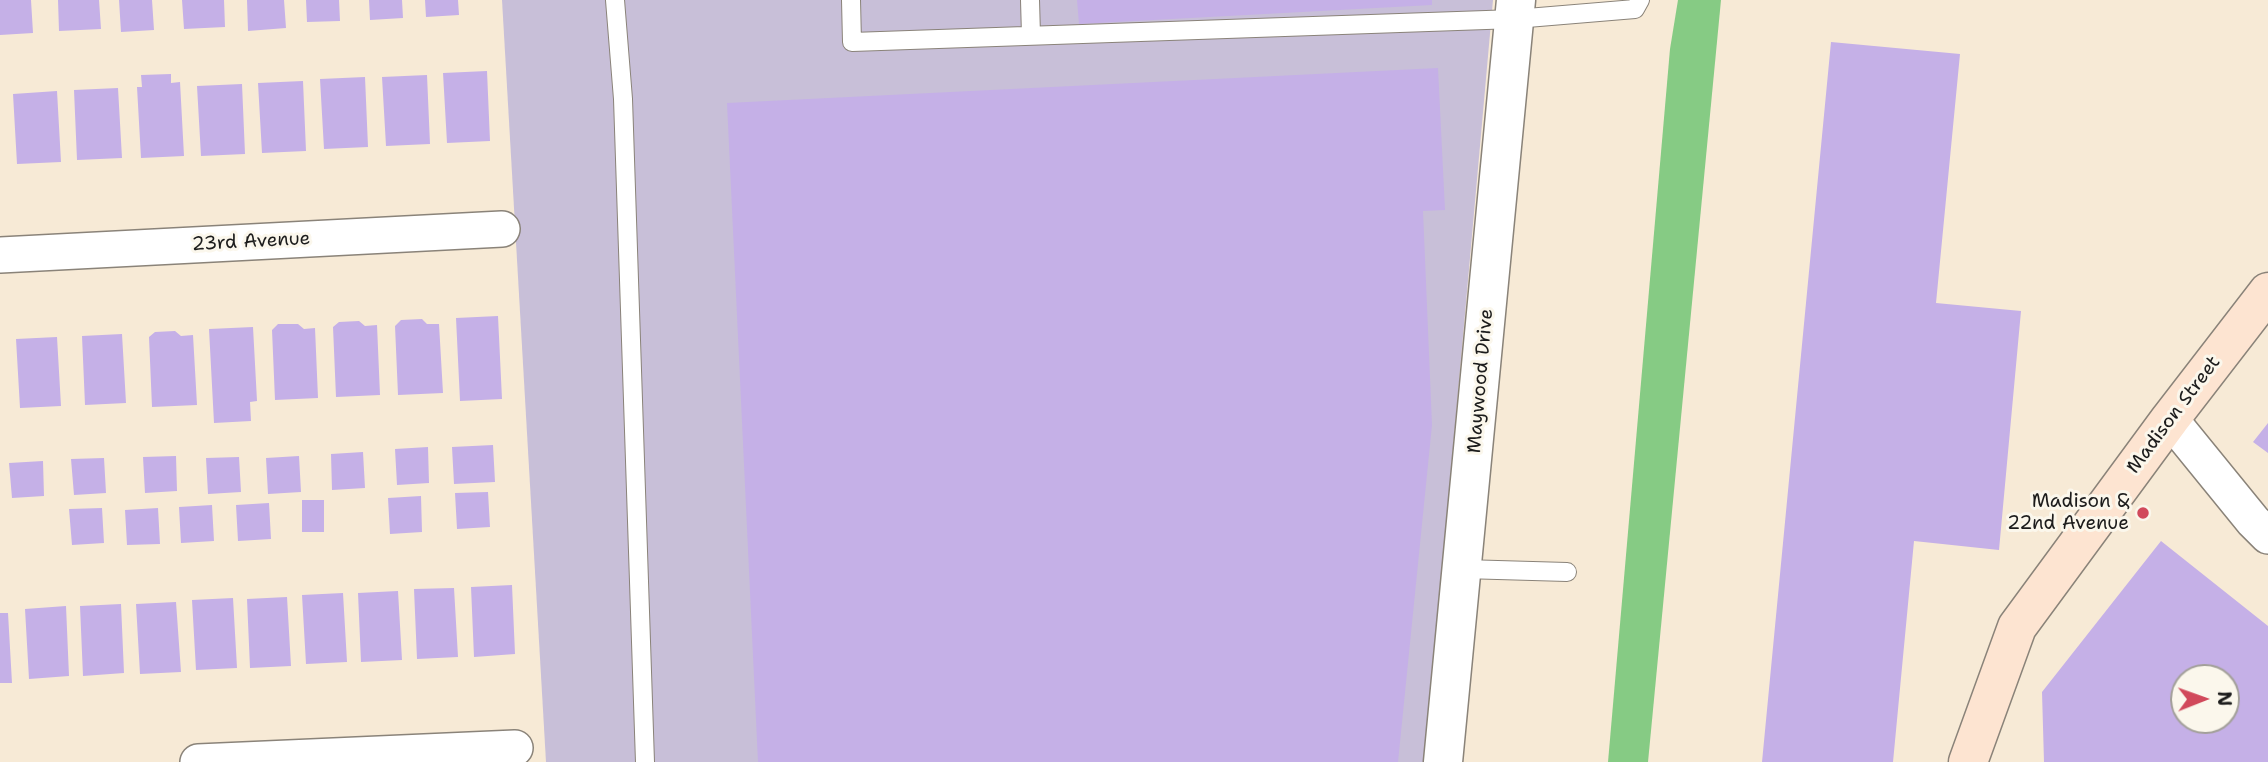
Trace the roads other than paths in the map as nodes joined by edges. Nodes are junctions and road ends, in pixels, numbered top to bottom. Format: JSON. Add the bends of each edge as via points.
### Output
{"nodes":[{"id":1,"x":615,"y":0,"type":"edge"},
{"id":2,"x":850,"y":0,"type":"edge"},
{"id":3,"x":1030,"y":0,"type":"edge"},
{"id":4,"x":1640,"y":0,"type":"edge"},
{"id":5,"x":1590,"y":7,"type":"edge"},
{"id":6,"x":1516,"y":9,"type":"edge"},
{"id":7,"x":1031,"y":35,"type":"junction"},
{"id":8,"x":502,"y":229,"type":"dead end"},
{"id":9,"x":0,"y":255,"type":"edge"},
{"id":10,"x":2268,"y":292,"type":"edge"},
{"id":11,"x":2170,"y":419,"type":"junction"},
{"id":12,"x":2268,"y":536,"type":"edge"},
{"id":13,"x":1463,"y":569,"type":"junction"},
{"id":14,"x":1567,"y":572,"type":"dead end"},
{"id":15,"x":515,"y":748,"type":"dead end"},
{"id":16,"x":198,"y":762,"type":"edge"},
{"id":17,"x":645,"y":762,"type":"edge"},
{"id":18,"x":1443,"y":762,"type":"edge"},
{"id":19,"x":1968,"y":762,"type":"edge"}],
"edges":[{"from":1,"to":17,"type":"lane","via":[[623,99]]},
{"from":2,"to":7,"type":"lane","via":[[852,42]]},
{"from":3,"to":7,"type":"lane"},
{"from":4,"to":5,"type":"lane","via":[[1635,9]]},
{"from":5,"to":6,"type":"lane"},
{"from":6,"to":7,"type":"lane"},
{"from":6,"to":13,"type":"street","name":"Maywood Drive"},
{"from":8,"to":9,"type":"street","name":"23rd Avenue"},
{"from":10,"to":11,"type":"main road","name":"Madison Street"},
{"from":11,"to":12,"type":"street"},
{"from":11,"to":19,"type":"main road","name":"Madison Street","via":[[2017,627]]},
{"from":13,"to":14,"type":"lane"},
{"from":13,"to":18,"type":"street","name":"Maywood Drive"},
{"from":15,"to":16,"type":"street"}]}
